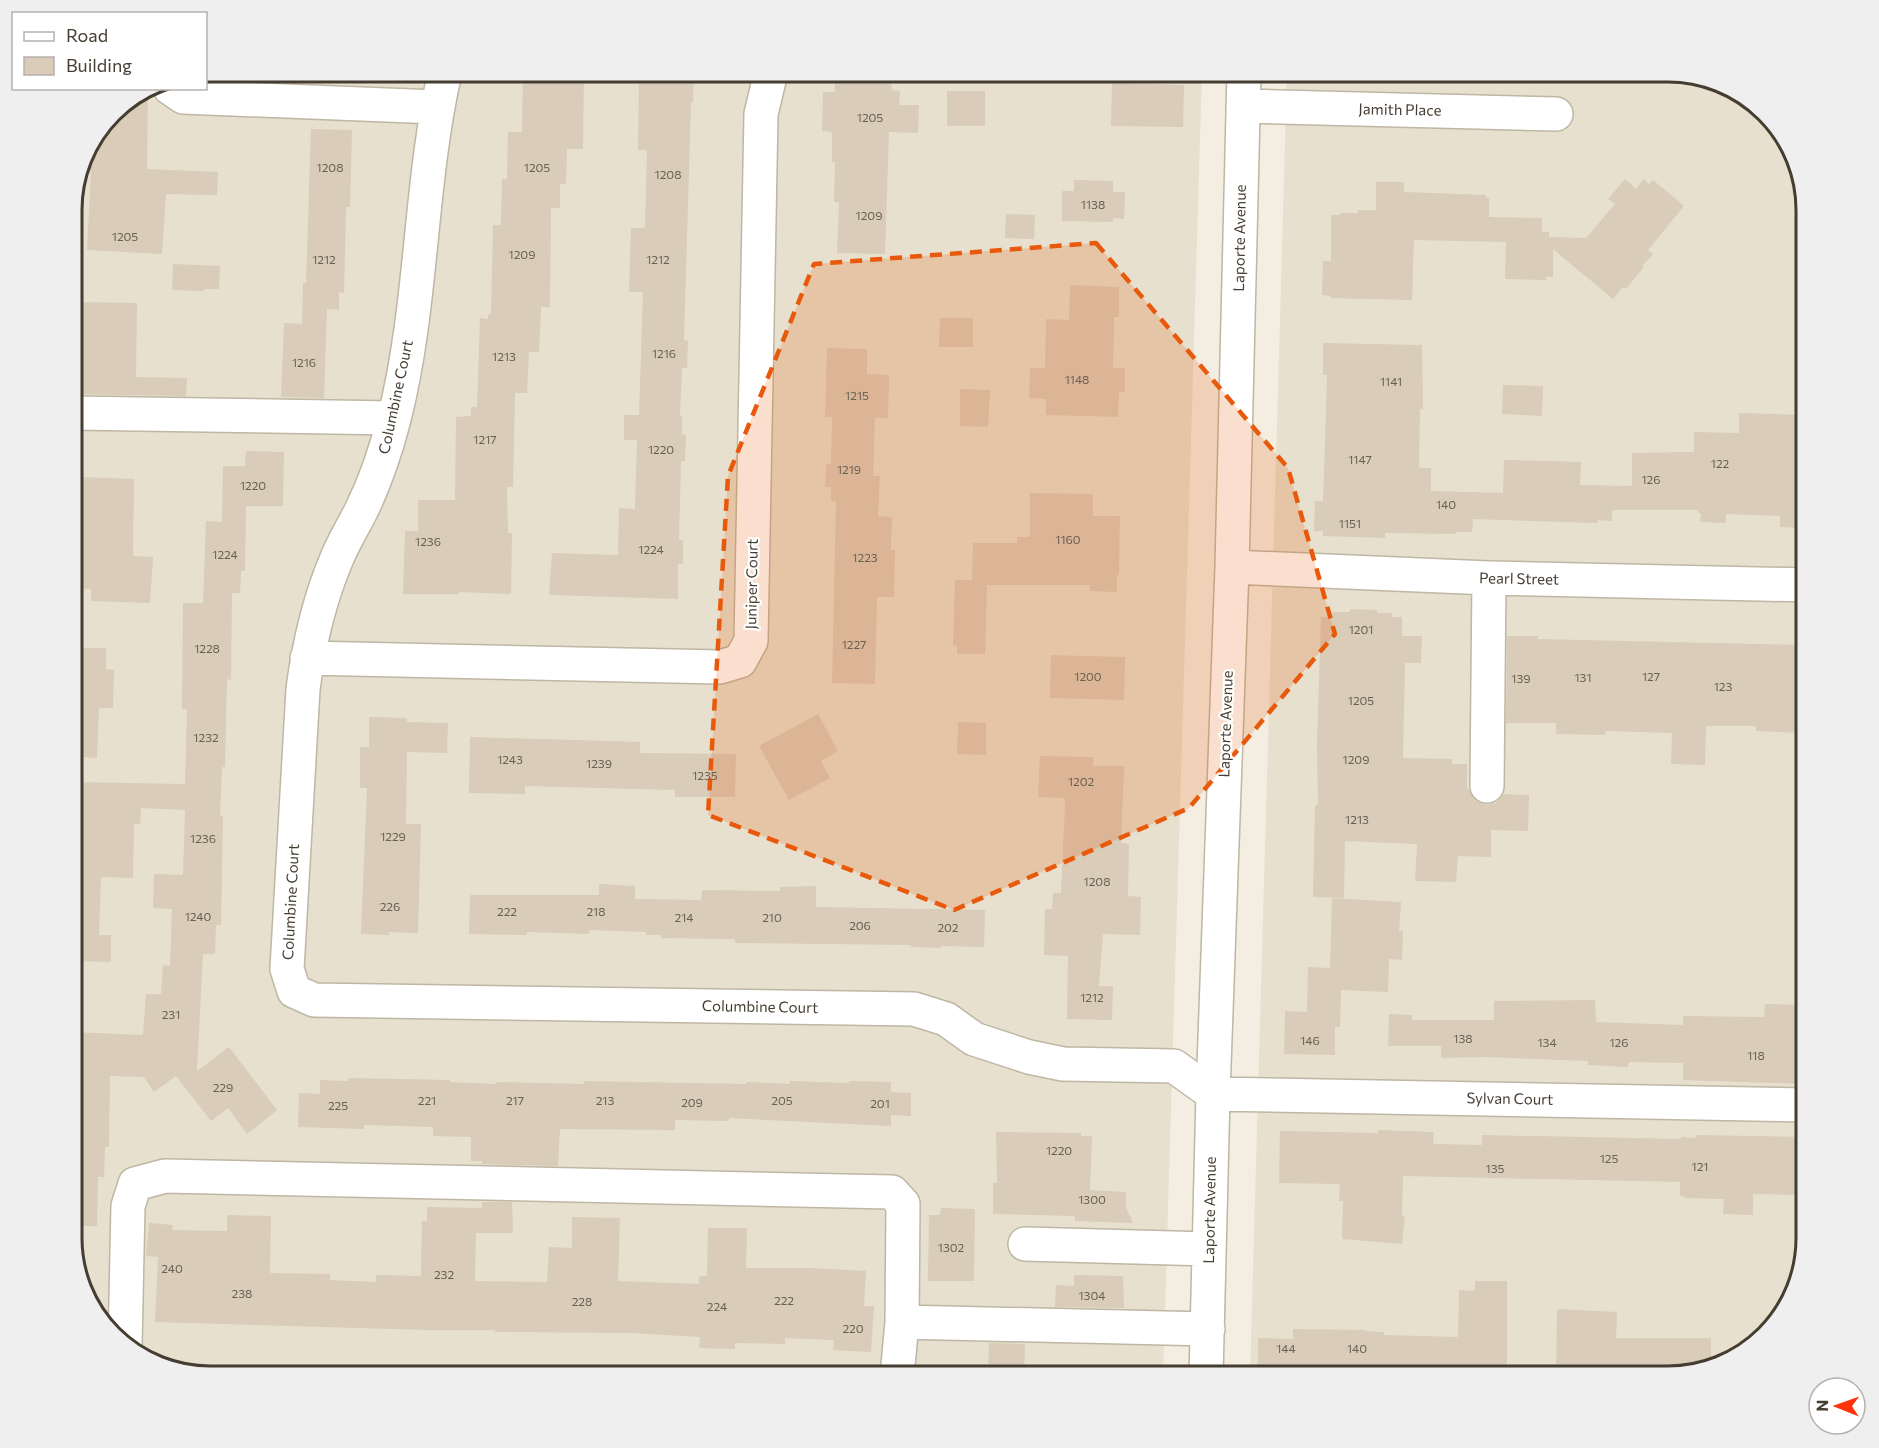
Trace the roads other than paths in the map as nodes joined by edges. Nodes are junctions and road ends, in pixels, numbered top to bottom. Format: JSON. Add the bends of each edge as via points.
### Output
{"nodes":[{"id":1,"x":442,"y":83,"type":"edge"},
{"id":2,"x":768,"y":83,"type":"edge"},
{"id":3,"x":1244,"y":83,"type":"edge"},
{"id":4,"x":173,"y":90,"type":"edge"},
{"id":5,"x":1243,"y":106,"type":"junction"},
{"id":6,"x":437,"y":107,"type":"junction"},
{"id":7,"x":1556,"y":114,"type":"dead end"},
{"id":8,"x":83,"y":413,"type":"edge"},
{"id":9,"x":394,"y":418,"type":"junction"},
{"id":10,"x":1232,"y":567,"type":"junction"},
{"id":11,"x":1489,"y":578,"type":"junction"},
{"id":12,"x":1796,"y":585,"type":"edge"},
{"id":13,"x":307,"y":658,"type":"junction"},
{"id":14,"x":1487,"y":786,"type":"dead end"},
{"id":15,"x":1213,"y":1094,"type":"junction"},
{"id":16,"x":1796,"y":1105,"type":"edge"},
{"id":17,"x":1025,"y":1244,"type":"dead end"},
{"id":18,"x":1209,"y":1249,"type":"junction"},
{"id":19,"x":902,"y":1322,"type":"junction"},
{"id":20,"x":1208,"y":1329,"type":"junction"},
{"id":21,"x":125,"y":1332,"type":"edge"},
{"id":22,"x":898,"y":1366,"type":"edge"},
{"id":23,"x":1206,"y":1366,"type":"edge"}],
"edges":[{"from":1,"to":6,"type":"street","name":"Columbine Court"},
{"from":2,"to":13,"type":"street","name":"Juniper Court","via":[[761,114],[752,641],[740,661],[720,667]]},
{"from":3,"to":5,"type":"street","name":"Laporte Avenue"},
{"from":4,"to":6,"type":"street","via":[[183,97]]},
{"from":5,"to":7,"type":"street","name":"Jamith Place"},
{"from":5,"to":10,"type":"street","name":"Laporte Avenue"},
{"from":6,"to":9,"type":"street","name":"Columbine Court","via":[[409,343]]},
{"from":8,"to":9,"type":"street"},
{"from":9,"to":13,"type":"street","name":"Columbine Court","via":[[379,470],[325,589]]},
{"from":10,"to":11,"type":"street","name":"Pearl Street"},
{"from":10,"to":15,"type":"street","name":"Laporte Avenue"},
{"from":11,"to":12,"type":"street","name":"Pearl Street"},
{"from":11,"to":14,"type":"street"},
{"from":13,"to":15,"type":"street","name":"Columbine Court","via":[[287,969],[294,991],[314,1000],[914,1009],[946,1019],[974,1039],[1029,1057],[1063,1064],[1174,1066]]},
{"from":15,"to":16,"type":"street","name":"Sylvan Court"},
{"from":15,"to":18,"type":"street","name":"Laporte Avenue"},
{"from":17,"to":18,"type":"street"},
{"from":18,"to":20,"type":"street","name":"Laporte Avenue"},
{"from":19,"to":20,"type":"street"},
{"from":19,"to":21,"type":"street","via":[[903,1204],[892,1192],[165,1176],[135,1184],[128,1206]]},
{"from":19,"to":22,"type":"street"},
{"from":20,"to":23,"type":"street","name":"Laporte Avenue"}]}
